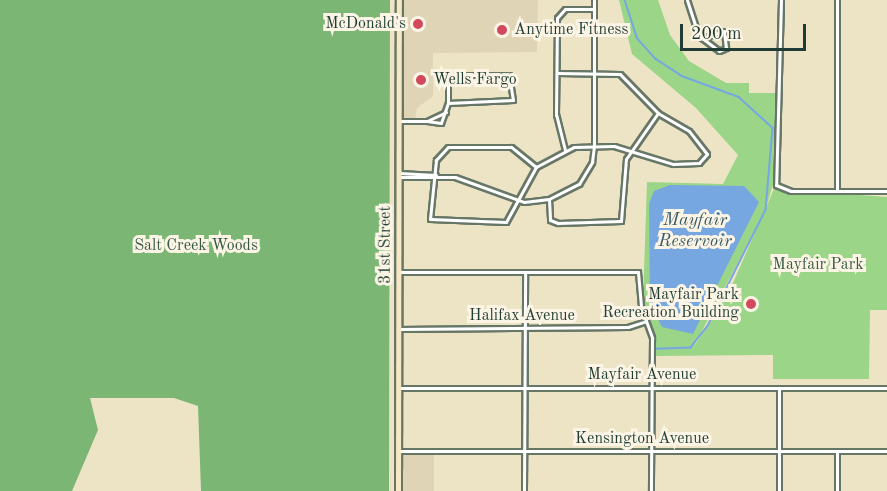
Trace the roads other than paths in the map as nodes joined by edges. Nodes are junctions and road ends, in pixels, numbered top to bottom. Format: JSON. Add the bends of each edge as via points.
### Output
{"nodes":[{"id":1,"x":399,"y":0,"type":"edge"},
{"id":2,"x":594,"y":0,"type":"edge"},
{"id":3,"x":687,"y":0,"type":"edge"},
{"id":4,"x":781,"y":0,"type":"edge"},
{"id":5,"x":837,"y":0,"type":"edge"},
{"id":6,"x":594,"y":9,"type":"junction"},
{"id":7,"x":702,"y":38,"type":"junction"},
{"id":8,"x":557,"y":73,"type":"junction"},
{"id":9,"x":594,"y":74,"type":"junction"},
{"id":10,"x":448,"y":104,"type":"junction"},
{"id":11,"x":658,"y":113,"type":"junction"},
{"id":12,"x":399,"y":121,"type":"junction"},
{"id":13,"x":594,"y":145,"type":"junction"},
{"id":14,"x":565,"y":150,"type":"junction"},
{"id":15,"x":631,"y":151,"type":"junction"},
{"id":16,"x":536,"y":167,"type":"junction"},
{"id":17,"x":398,"y":175,"type":"junction"},
{"id":18,"x":435,"y":175,"type":"junction"},
{"id":19,"x":837,"y":191,"type":"junction"},
{"id":20,"x":887,"y":191,"type":"edge"},
{"id":21,"x":549,"y":199,"type":"junction"},
{"id":22,"x":516,"y":200,"type":"junction"},
{"id":23,"x":398,"y":272,"type":"junction"},
{"id":24,"x":525,"y":272,"type":"junction"},
{"id":25,"x":646,"y":321,"type":"junction"},
{"id":26,"x":525,"y":328,"type":"junction"},
{"id":27,"x":398,"y":329,"type":"junction"},
{"id":28,"x":525,"y":387,"type":"junction"},
{"id":29,"x":652,"y":387,"type":"junction"},
{"id":30,"x":779,"y":387,"type":"junction"},
{"id":31,"x":398,"y":388,"type":"junction"},
{"id":32,"x":887,"y":388,"type":"edge"},
{"id":33,"x":779,"y":450,"type":"junction"},
{"id":34,"x":398,"y":451,"type":"junction"},
{"id":35,"x":525,"y":451,"type":"junction"},
{"id":36,"x":652,"y":451,"type":"junction"},
{"id":37,"x":837,"y":451,"type":"junction"},
{"id":38,"x":887,"y":451,"type":"edge"},
{"id":39,"x":398,"y":491,"type":"edge"},
{"id":40,"x":525,"y":491,"type":"edge"},
{"id":41,"x":651,"y":491,"type":"edge"},
{"id":42,"x":779,"y":491,"type":"edge"},
{"id":43,"x":837,"y":491,"type":"edge"}],
"edges":[{"from":1,"to":12,"type":"main road","name":"31st Street"},
{"from":2,"to":6,"type":"street"},
{"from":3,"to":7,"type":"street"},
{"from":4,"to":19,"type":"street","via":[[776,183],[791,191]]},
{"from":5,"to":19,"type":"street"},
{"from":6,"to":8,"type":"street","via":[[560,13]]},
{"from":6,"to":9,"type":"street"},
{"from":7,"to":7,"type":"street","via":[[725,32],[722,51]]},
{"from":8,"to":9,"type":"street"},
{"from":8,"to":14,"type":"street","via":[[557,126]]},
{"from":9,"to":11,"type":"street","via":[[620,74]]},
{"from":9,"to":13,"type":"street"},
{"from":10,"to":10,"type":"street","via":[[510,103],[513,80],[452,76]]},
{"from":10,"to":12,"type":"street","via":[[440,124]]},
{"from":11,"to":15,"type":"street"},
{"from":11,"to":15,"type":"street","via":[[703,145],[705,159],[673,164]]},
{"from":12,"to":17,"type":"main road","name":"31st Street"},
{"from":13,"to":14,"type":"street"},
{"from":13,"to":15,"type":"street"},
{"from":13,"to":21,"type":"street","via":[[586,175]]},
{"from":14,"to":16,"type":"street"},
{"from":15,"to":21,"type":"street","via":[[624,166],[621,221],[558,223],[550,220]]},
{"from":16,"to":18,"type":"street","via":[[511,147],[451,147],[436,160]]},
{"from":16,"to":22,"type":"street"},
{"from":17,"to":18,"type":"street"},
{"from":17,"to":23,"type":"main road","name":"31st Street"},
{"from":18,"to":22,"type":"street"},
{"from":18,"to":22,"type":"street","via":[[428,214],[434,222],[503,223]]},
{"from":19,"to":20,"type":"street"},
{"from":21,"to":22,"type":"street"},
{"from":23,"to":24,"type":"street"},
{"from":23,"to":27,"type":"main road","name":"31st Street"},
{"from":24,"to":25,"type":"street","via":[[638,272]]},
{"from":24,"to":26,"type":"street"},
{"from":25,"to":26,"type":"street","name":"Halifax Avenue","via":[[628,327]]},
{"from":25,"to":29,"type":"street","via":[[652,338]]},
{"from":26,"to":27,"type":"street","name":"Halifax Avenue"},
{"from":26,"to":28,"type":"street"},
{"from":27,"to":31,"type":"main road","name":"31st Street"},
{"from":28,"to":29,"type":"street","name":"Mayfair Avenue"},
{"from":28,"to":31,"type":"street","name":"Mayfair Avenue"},
{"from":28,"to":35,"type":"street"},
{"from":29,"to":30,"type":"street","name":"Mayfair Avenue"},
{"from":29,"to":36,"type":"street"},
{"from":30,"to":32,"type":"street","name":"Mayfair Avenue"},
{"from":30,"to":33,"type":"street"},
{"from":31,"to":34,"type":"main road","name":"31st Street"},
{"from":33,"to":36,"type":"street","name":"Kensington Avenue"},
{"from":33,"to":37,"type":"street","name":"Kensington Avenue"},
{"from":33,"to":42,"type":"street"},
{"from":34,"to":35,"type":"street","name":"Kensington Avenue"},
{"from":34,"to":39,"type":"main road","name":"31st Street"},
{"from":35,"to":36,"type":"street","name":"Kensington Avenue"},
{"from":35,"to":40,"type":"street"},
{"from":36,"to":41,"type":"street"},
{"from":37,"to":38,"type":"street","name":"Kensington Avenue"},
{"from":37,"to":43,"type":"street"}]}
